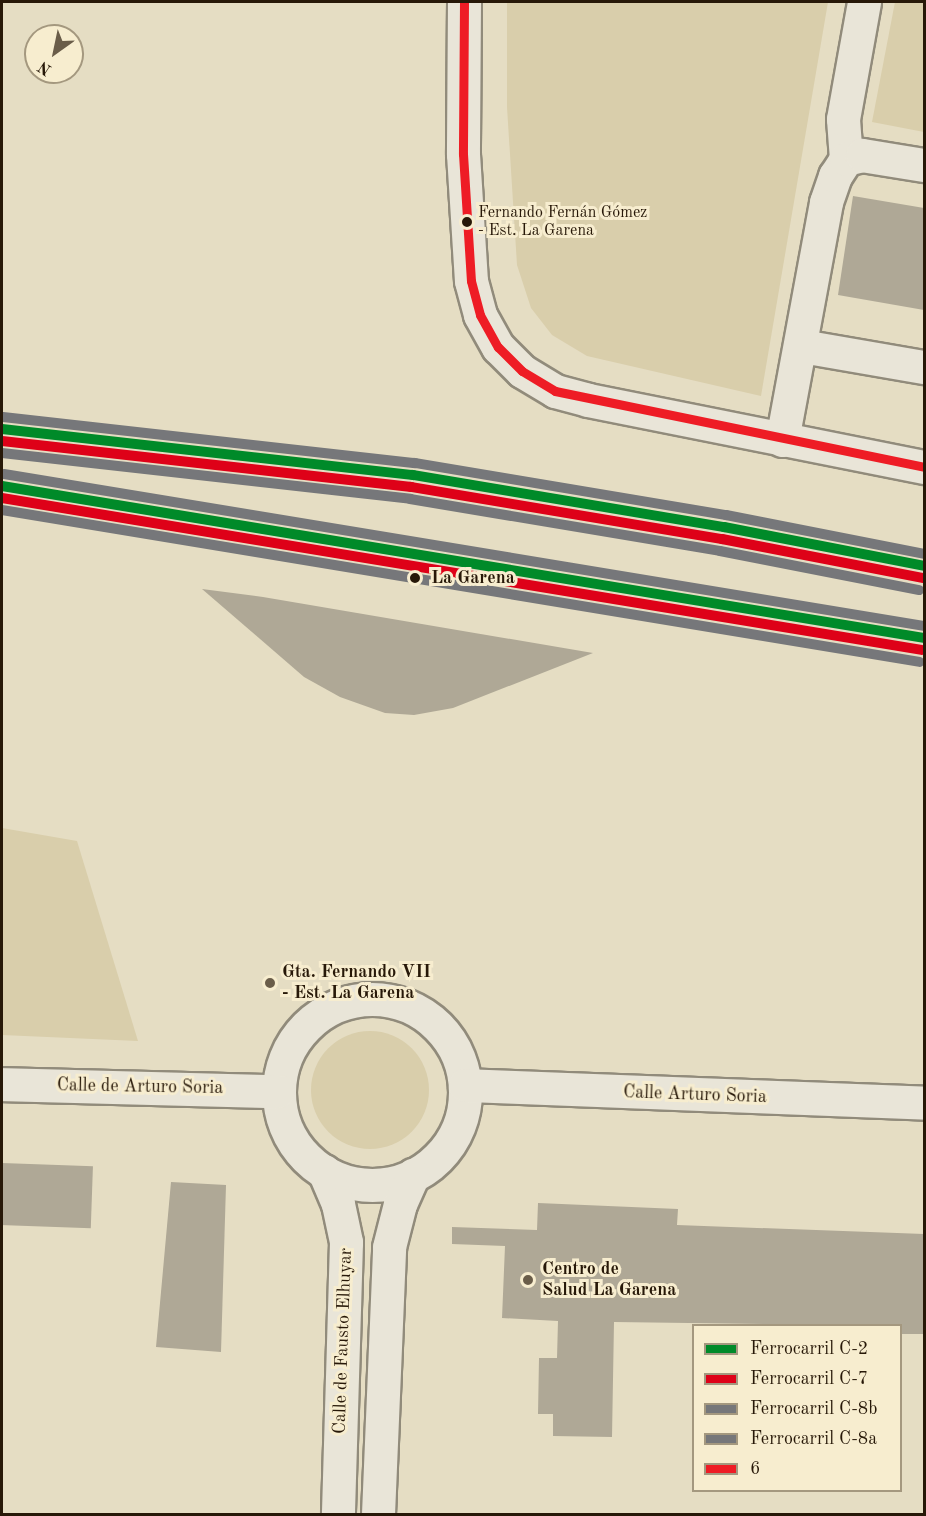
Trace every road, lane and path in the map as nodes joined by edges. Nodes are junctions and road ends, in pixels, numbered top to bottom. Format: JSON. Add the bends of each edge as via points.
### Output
{"nodes":[{"id":1,"x":464,"y":2,"type":"edge"},
{"id":2,"x":864,"y":2,"type":"edge"},
{"id":3,"x":846,"y":159,"type":"junction"},
{"id":4,"x":916,"y":163,"type":"edge"},
{"id":5,"x":802,"y":346,"type":"junction"},
{"id":6,"x":924,"y":367,"type":"edge"},
{"id":7,"x":782,"y":440,"type":"junction"},
{"id":8,"x":924,"y":466,"type":"edge"},
{"id":9,"x":2,"y":1084,"type":"edge"},
{"id":10,"x":465,"y":1085,"type":"junction"},
{"id":11,"x":278,"y":1090,"type":"junction"},
{"id":12,"x":924,"y":1103,"type":"edge"},
{"id":13,"x":324,"y":1171,"type":"junction"},
{"id":14,"x":413,"y":1175,"type":"junction"},
{"id":15,"x":338,"y":1515,"type":"edge"},
{"id":16,"x":378,"y":1515,"type":"edge"}],
"edges":[{"from":1,"to":7,"type":"street","via":[[463,154],[471,281],[480,315],[498,346],[522,371],[555,391]]},
{"from":2,"to":3,"type":"street","via":[[843,119]]},
{"from":3,"to":4,"type":"street","via":[[862,155]]},
{"from":3,"to":5,"type":"street","via":[[826,202]]},
{"from":5,"to":6,"type":"street"},
{"from":5,"to":7,"type":"street"},
{"from":7,"to":8,"type":"street"},
{"from":9,"to":11,"type":"street","name":"Calle de Arturo Soria"},
{"from":10,"to":11,"type":"street","via":[[459,1060],[447,1037],[429,1018],[407,1005],[382,999],[356,1000],[331,1008],[310,1022],[293,1042],[282,1065]]},
{"from":10,"to":12,"type":"street","name":"Calle Arturo Soria"},
{"from":10,"to":14,"type":"street","via":[[462,1116],[448,1145]]},
{"from":11,"to":13,"type":"street","via":[[283,1119],[295,1144]]},
{"from":13,"to":14,"type":"street","via":[[367,1185]]},
{"from":13,"to":15,"type":"street","name":"Calle de Fausto Elhuyar","via":[[346,1242]]},
{"from":14,"to":16,"type":"street","via":[[389,1247]]}]}
